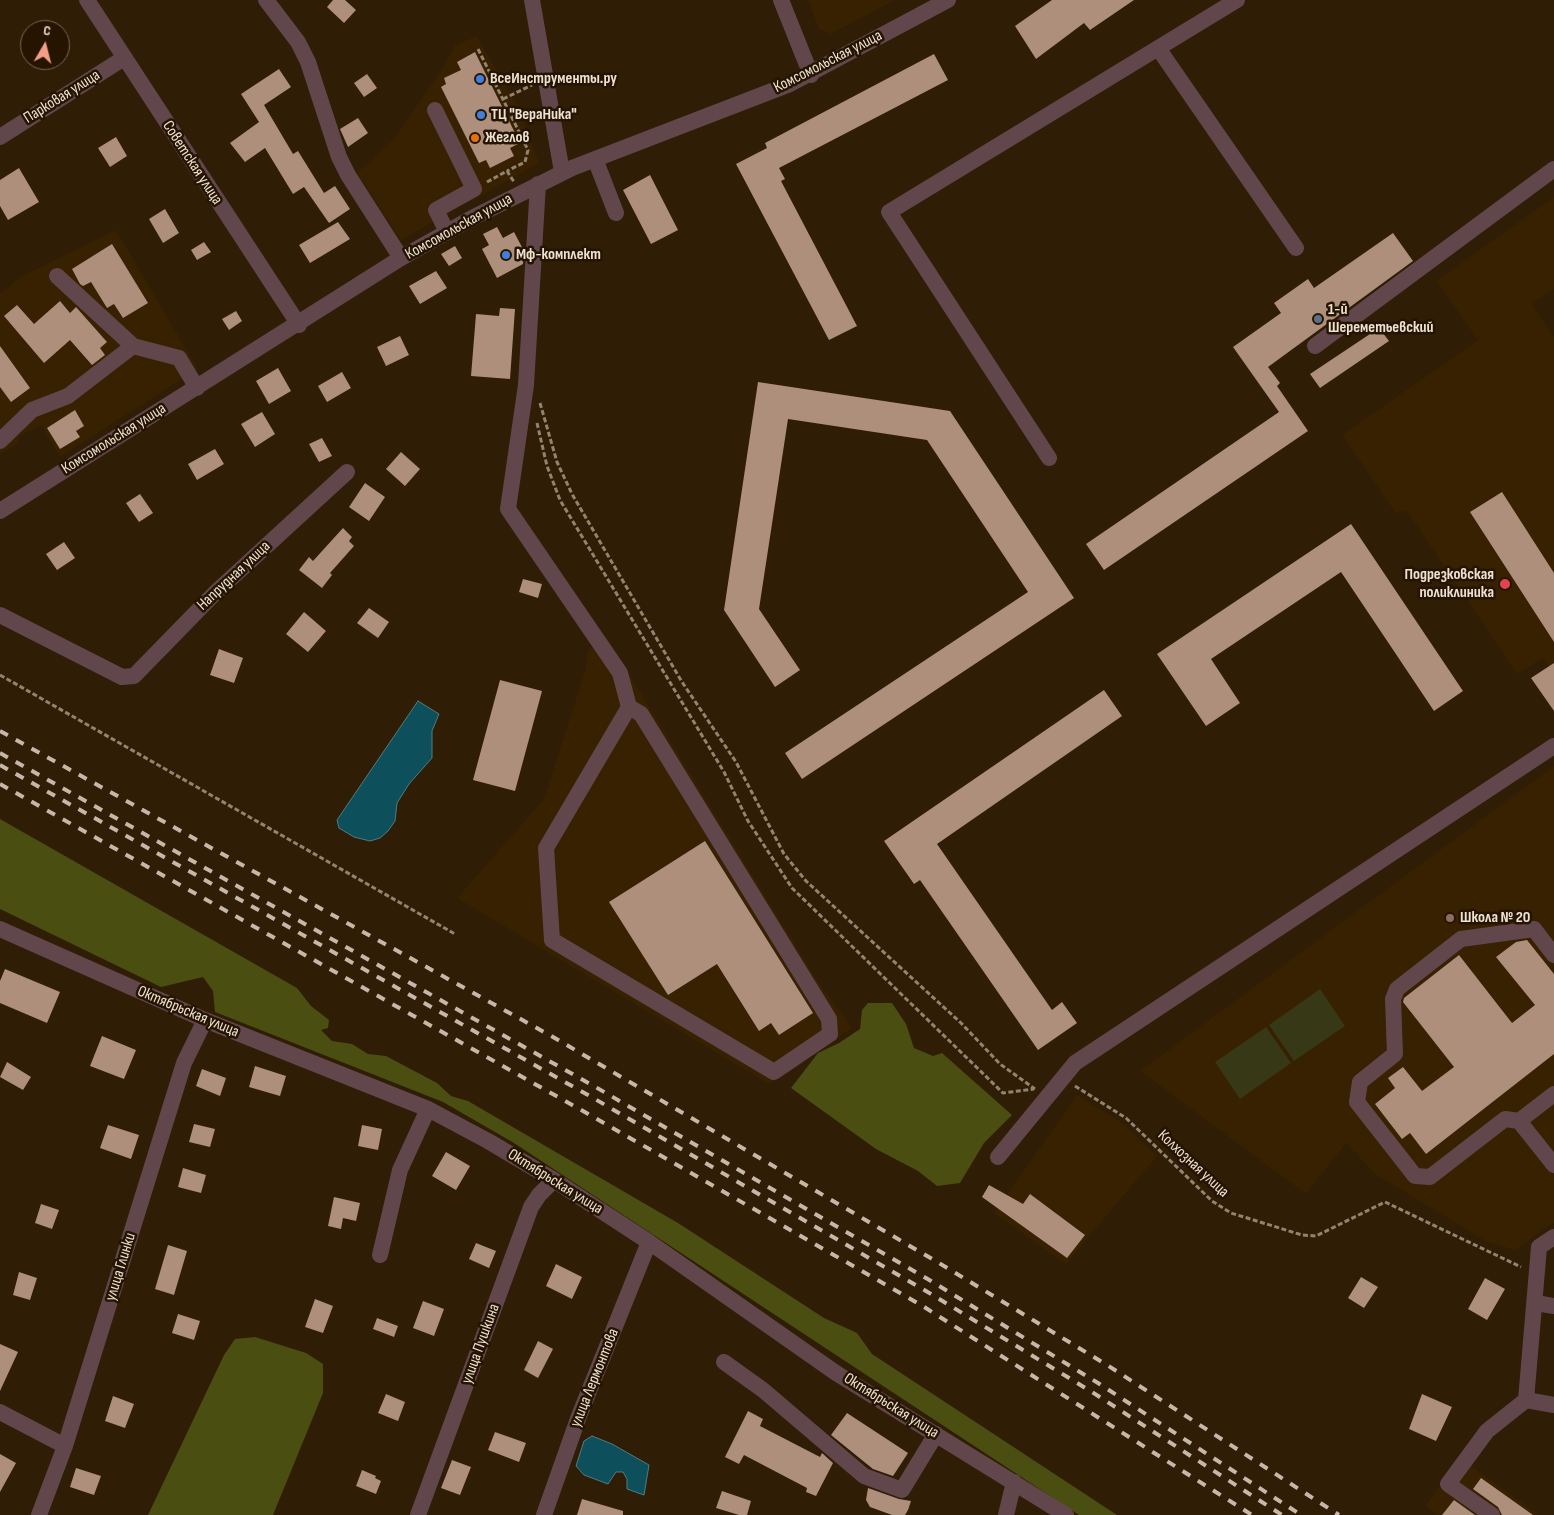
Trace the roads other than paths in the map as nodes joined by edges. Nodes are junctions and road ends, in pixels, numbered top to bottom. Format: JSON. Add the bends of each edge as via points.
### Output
{"nodes":[{"id":1,"x":87,"y":0,"type":"edge"},
{"id":2,"x":266,"y":0,"type":"edge"},
{"id":3,"x":532,"y":0,"type":"edge"},
{"id":4,"x":781,"y":0,"type":"edge"},
{"id":5,"x":948,"y":0,"type":"edge"},
{"id":6,"x":1237,"y":0,"type":"edge"},
{"id":7,"x":1158,"y":48,"type":"junction"},
{"id":8,"x":124,"y":58,"type":"junction"},
{"id":9,"x":811,"y":74,"type":"junction"},
{"id":10,"x":435,"y":110,"type":"dead end"},
{"id":11,"x":0,"y":136,"type":"edge"},
{"id":12,"x":595,"y":159,"type":"junction"},
{"id":13,"x":1554,"y":169,"type":"edge"},
{"id":14,"x":562,"y":172,"type":"junction"},
{"id":15,"x":538,"y":184,"type":"junction"},
{"id":16,"x":616,"y":213,"type":"dead end"},
{"id":17,"x":447,"y":232,"type":"junction"},
{"id":18,"x":1296,"y":248,"type":"dead end"},
{"id":19,"x":402,"y":258,"type":"junction"},
{"id":20,"x":57,"y":276,"type":"dead end"},
{"id":21,"x":299,"y":325,"type":"junction"},
{"id":22,"x":133,"y":346,"type":"junction"},
{"id":23,"x":1315,"y":346,"type":"dead end"},
{"id":24,"x":197,"y":388,"type":"junction"},
{"id":25,"x":0,"y":441,"type":"edge"},
{"id":26,"x":1048,"y":458,"type":"dead end"},
{"id":27,"x":347,"y":472,"type":"dead end"},
{"id":28,"x":1,"y":508,"type":"edge"},
{"id":29,"x":0,"y":615,"type":"edge"},
{"id":30,"x":629,"y":707,"type":"junction"},
{"id":31,"x":1554,"y":746,"type":"edge"},
{"id":32,"x":0,"y":929,"type":"edge"},
{"id":33,"x":1554,"y":955,"type":"edge"},
{"id":34,"x":206,"y":1020,"type":"junction"},
{"id":35,"x":1554,"y":1094,"type":"edge"},
{"id":36,"x":428,"y":1109,"type":"junction"},
{"id":37,"x":1519,"y":1121,"type":"junction"},
{"id":38,"x":998,"y":1157,"type":"dead end"},
{"id":39,"x":1554,"y":1165,"type":"edge"},
{"id":40,"x":554,"y":1180,"type":"junction"},
{"id":41,"x":1554,"y":1237,"type":"edge"},
{"id":42,"x":649,"y":1242,"type":"junction"},
{"id":43,"x":380,"y":1255,"type":"dead end"},
{"id":44,"x":1536,"y":1303,"type":"junction"},
{"id":45,"x":1554,"y":1306,"type":"edge"},
{"id":46,"x":724,"y":1362,"type":"dead end"},
{"id":47,"x":1526,"y":1400,"type":"junction"},
{"id":48,"x":1554,"y":1404,"type":"edge"},
{"id":49,"x":0,"y":1412,"type":"edge"},
{"id":50,"x":936,"y":1434,"type":"junction"},
{"id":51,"x":65,"y":1446,"type":"junction"},
{"id":52,"x":1014,"y":1482,"type":"junction"},
{"id":53,"x":39,"y":1515,"type":"edge"},
{"id":54,"x":418,"y":1515,"type":"edge"},
{"id":55,"x":544,"y":1515,"type":"edge"},
{"id":56,"x":1006,"y":1515,"type":"edge"},
{"id":57,"x":1066,"y":1515,"type":"edge"},
{"id":58,"x":1492,"y":1515,"type":"edge"}],
"edges":[{"from":1,"to":8,"type":"street","name":"Советская улица"},
{"from":2,"to":19,"type":"street","via":[[298,42],[308,62],[348,175]]},
{"from":3,"to":14,"type":"street"},
{"from":4,"to":9,"type":"street"},
{"from":5,"to":9,"type":"street","name":"Комсомольская улица"},
{"from":6,"to":7,"type":"street"},
{"from":7,"to":18,"type":"street"},
{"from":7,"to":26,"type":"street","via":[[889,212]]},
{"from":8,"to":11,"type":"street","name":"Парковая улица"},
{"from":8,"to":21,"type":"street","name":"Советская улица"},
{"from":9,"to":12,"type":"street","name":"Комсомольская улица"},
{"from":10,"to":17,"type":"street","via":[[474,189],[436,210]]},
{"from":12,"to":14,"type":"street","name":"Комсомольская улица"},
{"from":12,"to":16,"type":"street"},
{"from":13,"to":23,"type":"street"},
{"from":14,"to":15,"type":"street","name":"Комсомольская улица"},
{"from":15,"to":17,"type":"street","name":"Комсомольская улица"},
{"from":15,"to":30,"type":"street","via":[[526,385],[508,509],[620,673]]},
{"from":17,"to":19,"type":"street","name":"Комсомольская улица"},
{"from":19,"to":21,"type":"street","name":"Комсомольская улица"},
{"from":20,"to":22,"type":"street"},
{"from":21,"to":24,"type":"street","name":"Комсомольская улица"},
{"from":22,"to":24,"type":"street","via":[[179,358]]},
{"from":22,"to":25,"type":"street","via":[[68,396],[32,410]]},
{"from":24,"to":28,"type":"street","name":"Комсомольская улица"},
{"from":27,"to":29,"type":"street","name":"Напрудная улица","via":[[215,593],[134,676],[122,677]]},
{"from":30,"to":30,"type":"street","via":[[546,848],[552,940],[774,1072],[830,1034],[829,1019],[641,714]]},
{"from":31,"to":38,"type":"street","via":[[1075,1063]]},
{"from":32,"to":34,"type":"street","name":"Октябрьская улица"},
{"from":33,"to":37,"type":"street","via":[[1534,929],[1461,939],[1397,989],[1393,999],[1395,1054],[1360,1082],[1357,1102],[1415,1176],[1430,1177],[1504,1119]]},
{"from":34,"to":36,"type":"street","name":"Октябрьская улица"},
{"from":34,"to":51,"type":"street","name":"улица Глинки","via":[[184,1063]]},
{"from":35,"to":37,"type":"street"},
{"from":36,"to":40,"type":"street","name":"Октябрьская улица"},
{"from":36,"to":43,"type":"street","via":[[400,1170]]},
{"from":37,"to":39,"type":"street"},
{"from":40,"to":42,"type":"street","name":"Октябрьская улица"},
{"from":40,"to":54,"type":"street","name":"улица Пушкина","via":[[531,1207]]},
{"from":41,"to":44,"type":"street","via":[[1539,1247]]},
{"from":42,"to":50,"type":"street","name":"Октябрьская улица","via":[[836,1373]]},
{"from":42,"to":55,"type":"street","name":"улица Лермонтова","via":[[578,1416]]},
{"from":44,"to":45,"type":"street"},
{"from":44,"to":47,"type":"street"},
{"from":46,"to":50,"type":"street","via":[[864,1476],[902,1490]]},
{"from":47,"to":48,"type":"street"},
{"from":47,"to":58,"type":"street","via":[[1487,1431],[1448,1484]]},
{"from":49,"to":51,"type":"street"},
{"from":50,"to":52,"type":"street","name":"Октябрьская улица"},
{"from":51,"to":53,"type":"street","name":"улица Глинки"},
{"from":52,"to":56,"type":"street"},
{"from":52,"to":57,"type":"street","name":"Октябрьская улица"}]}
